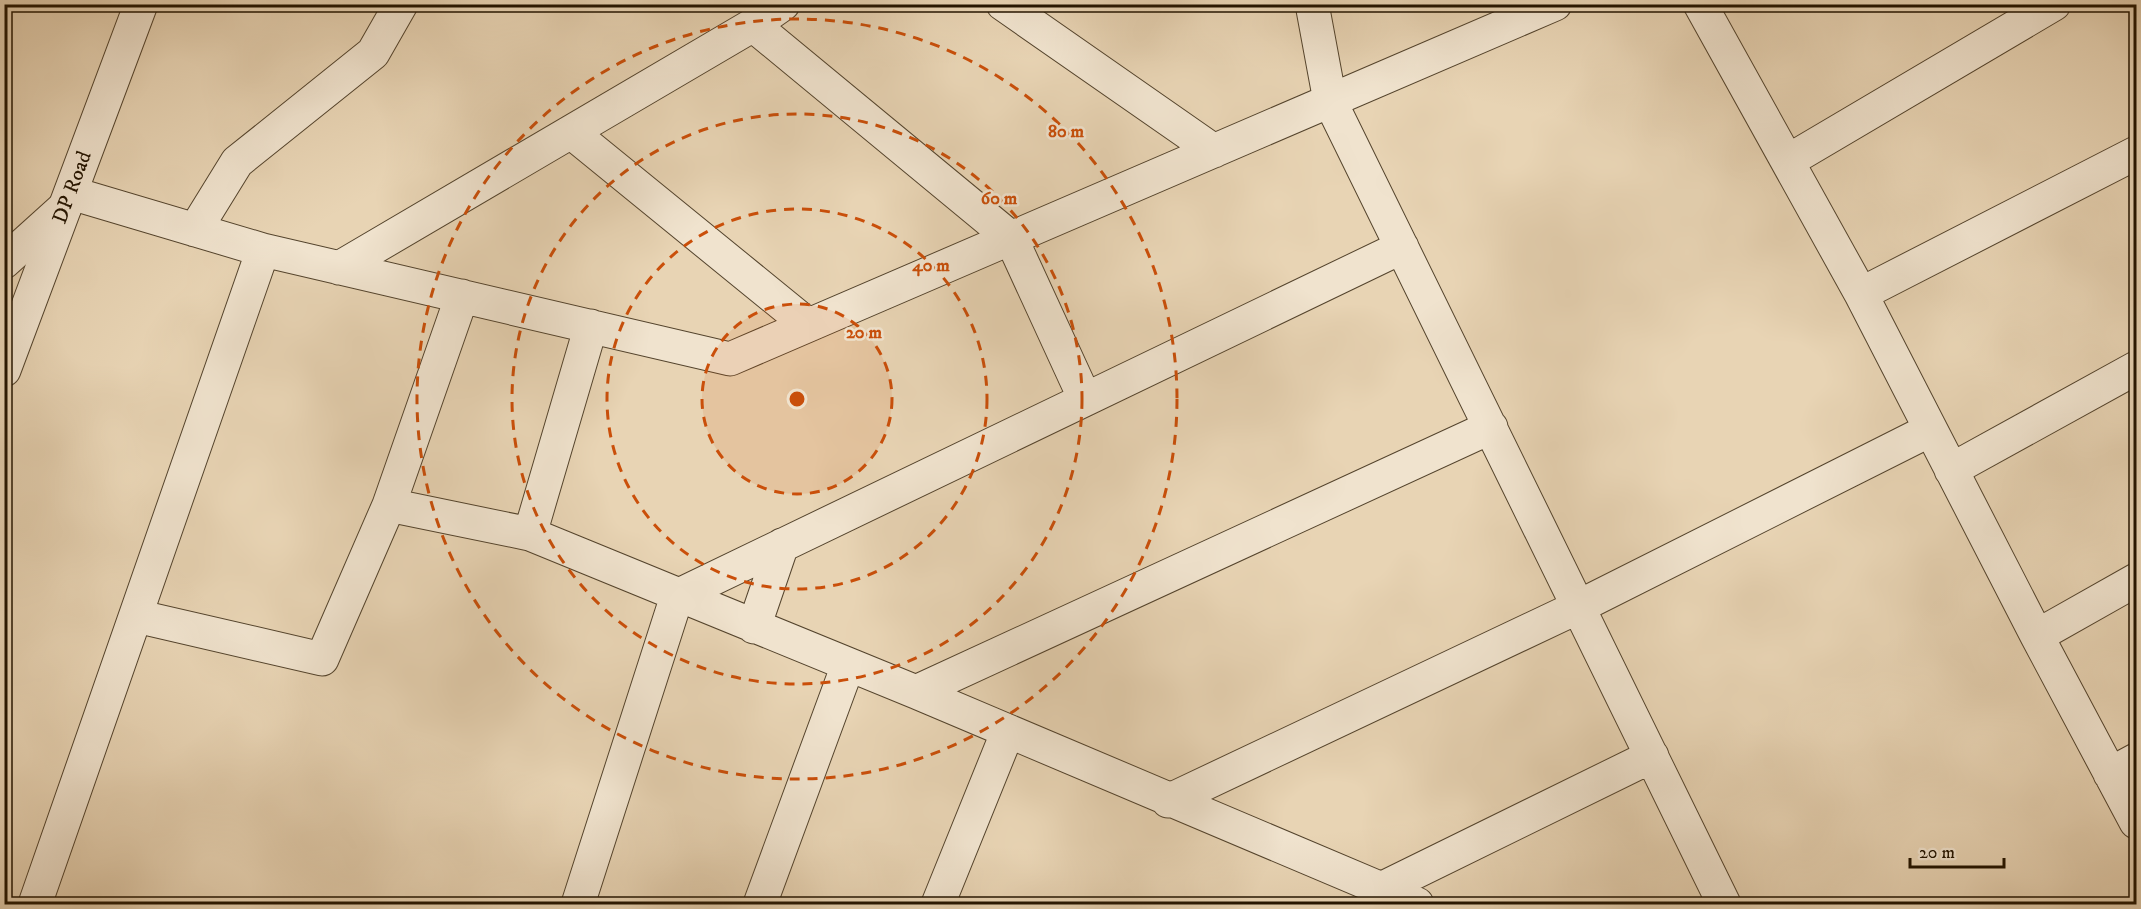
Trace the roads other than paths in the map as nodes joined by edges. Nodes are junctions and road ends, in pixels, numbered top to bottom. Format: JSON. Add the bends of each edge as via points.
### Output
{"nodes":[{"id":1,"x":141,"y":4,"type":"edge"},
{"id":2,"x":401,"y":4,"type":"edge"},
{"id":3,"x":783,"y":4,"type":"edge"},
{"id":4,"x":1003,"y":4,"type":"edge"},
{"id":5,"x":1312,"y":4,"type":"edge"},
{"id":6,"x":1555,"y":4,"type":"edge"},
{"id":7,"x":1700,"y":4,"type":"edge"},
{"id":8,"x":2054,"y":4,"type":"edge"},
{"id":9,"x":753,"y":25,"type":"junction"},
{"id":10,"x":1330,"y":101,"type":"junction"},
{"id":11,"x":571,"y":132,"type":"junction"},
{"id":12,"x":1214,"y":151,"type":"junction"},
{"id":13,"x":2136,"y":153,"type":"edge"},
{"id":14,"x":1788,"y":162,"type":"junction"},
{"id":15,"x":68,"y":200,"type":"junction"},
{"id":16,"x":195,"y":230,"type":"junction"},
{"id":17,"x":1011,"y":238,"type":"junction"},
{"id":18,"x":1402,"y":247,"type":"junction"},
{"id":19,"x":263,"y":250,"type":"junction"},
{"id":20,"x":4,"y":262,"type":"edge"},
{"id":21,"x":339,"y":268,"type":"junction"},
{"id":22,"x":1861,"y":294,"type":"junction"},
{"id":23,"x":462,"y":296,"type":"junction"},
{"id":24,"x":808,"y":325,"type":"junction"},
{"id":25,"x":591,"y":326,"type":"junction"},
{"id":26,"x":2136,"y":368,"type":"edge"},
{"id":27,"x":4,"y":370,"type":"edge"},
{"id":28,"x":1085,"y":399,"type":"junction"},
{"id":29,"x":1491,"y":427,"type":"junction"},
{"id":30,"x":1930,"y":430,"type":"junction"},
{"id":31,"x":1951,"y":470,"type":"junction"},
{"id":32,"x":389,"y":505,"type":"junction"},
{"id":33,"x":530,"y":534,"type":"junction"},
{"id":34,"x":782,"y":545,"type":"junction"},
{"id":35,"x":2136,"y":580,"type":"edge"},
{"id":36,"x":677,"y":596,"type":"junction"},
{"id":37,"x":1578,"y":607,"type":"junction"},
{"id":38,"x":136,"y":616,"type":"junction"},
{"id":39,"x":754,"y":627,"type":"junction"},
{"id":40,"x":2037,"y":636,"type":"junction"},
{"id":41,"x":848,"y":665,"type":"junction"},
{"id":42,"x":916,"y":692,"type":"junction"},
{"id":43,"x":1008,"y":731,"type":"junction"},
{"id":44,"x":1652,"y":756,"type":"junction"},
{"id":45,"x":2123,"y":767,"type":"edge"},
{"id":46,"x":1168,"y":801,"type":"junction"},
{"id":47,"x":2136,"y":822,"type":"edge"},
{"id":48,"x":1381,"y":890,"type":"junction"},
{"id":49,"x":35,"y":904,"type":"edge"},
{"id":50,"x":578,"y":904,"type":"edge"},
{"id":51,"x":760,"y":904,"type":"edge"},
{"id":52,"x":938,"y":904,"type":"edge"},
{"id":53,"x":1417,"y":904,"type":"edge"},
{"id":54,"x":1724,"y":904,"type":"edge"}],
"edges":[{"from":1,"to":15,"type":"street","name":"DP Road"},
{"from":2,"to":16,"type":"street","via":[[372,52],[237,162]]},
{"from":3,"to":9,"type":"street"},
{"from":4,"to":12,"type":"street"},
{"from":5,"to":10,"type":"street"},
{"from":6,"to":10,"type":"street"},
{"from":7,"to":14,"type":"street"},
{"from":8,"to":14,"type":"street"},
{"from":9,"to":11,"type":"street"},
{"from":9,"to":17,"type":"street"},
{"from":10,"to":12,"type":"street"},
{"from":10,"to":18,"type":"street"},
{"from":11,"to":21,"type":"street"},
{"from":11,"to":24,"type":"street"},
{"from":12,"to":17,"type":"street"},
{"from":13,"to":22,"type":"street"},
{"from":14,"to":22,"type":"street"},
{"from":15,"to":16,"type":"street"},
{"from":15,"to":20,"type":"street"},
{"from":15,"to":27,"type":"street","name":"DP Road"},
{"from":16,"to":19,"type":"street"},
{"from":17,"to":24,"type":"street"},
{"from":17,"to":28,"type":"street"},
{"from":18,"to":28,"type":"street"},
{"from":18,"to":29,"type":"street"},
{"from":19,"to":21,"type":"street"},
{"from":19,"to":38,"type":"street"},
{"from":21,"to":23,"type":"street"},
{"from":22,"to":30,"type":"street"},
{"from":23,"to":25,"type":"street"},
{"from":23,"to":32,"type":"street"},
{"from":24,"to":25,"type":"street","via":[[730,359]]},
{"from":25,"to":33,"type":"street"},
{"from":26,"to":31,"type":"street"},
{"from":28,"to":34,"type":"street"},
{"from":29,"to":37,"type":"street"},
{"from":29,"to":42,"type":"street"},
{"from":30,"to":31,"type":"street"},
{"from":30,"to":37,"type":"street"},
{"from":31,"to":40,"type":"street"},
{"from":32,"to":33,"type":"street"},
{"from":32,"to":38,"type":"street","via":[[322,659]]},
{"from":33,"to":36,"type":"street"},
{"from":34,"to":36,"type":"street"},
{"from":34,"to":39,"type":"street"},
{"from":35,"to":40,"type":"street"},
{"from":36,"to":39,"type":"street"},
{"from":36,"to":50,"type":"street"},
{"from":37,"to":44,"type":"street"},
{"from":37,"to":46,"type":"street"},
{"from":38,"to":49,"type":"street"},
{"from":39,"to":41,"type":"street"},
{"from":40,"to":45,"type":"street"},
{"from":41,"to":42,"type":"street"},
{"from":41,"to":51,"type":"street"},
{"from":42,"to":43,"type":"street"},
{"from":43,"to":46,"type":"street"},
{"from":43,"to":52,"type":"street"},
{"from":44,"to":48,"type":"street"},
{"from":44,"to":54,"type":"street"},
{"from":45,"to":47,"type":"street"},
{"from":46,"to":48,"type":"street"},
{"from":48,"to":53,"type":"street"}]}
